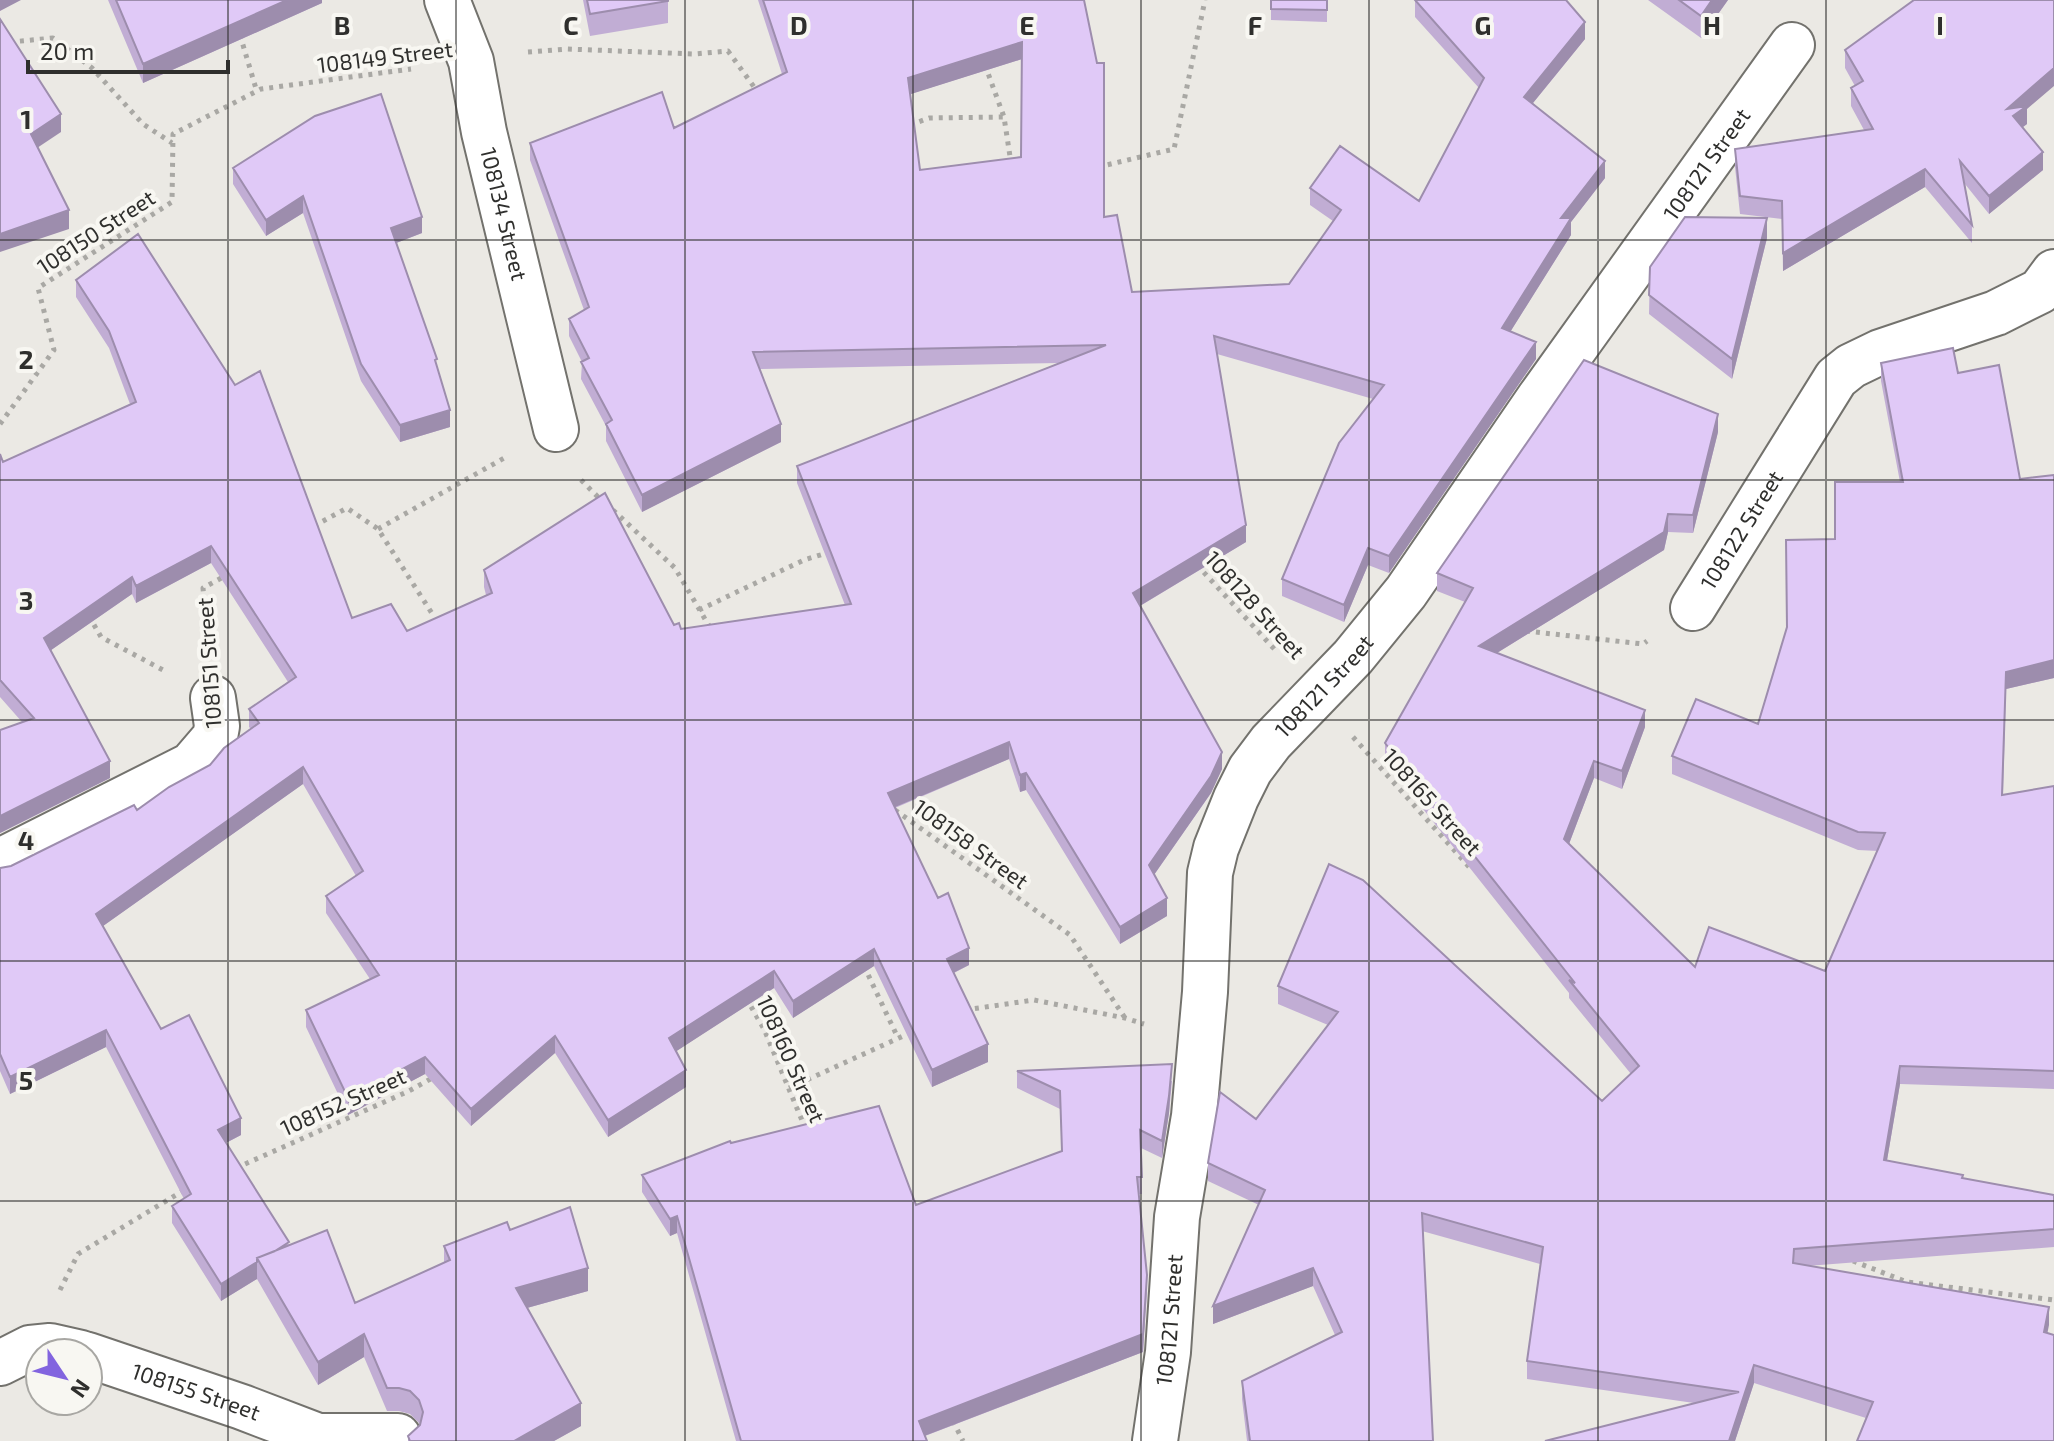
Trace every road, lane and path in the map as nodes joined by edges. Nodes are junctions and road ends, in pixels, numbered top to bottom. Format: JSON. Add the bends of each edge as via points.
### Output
{"nodes":[{"id":1,"x":447,"y":0,"type":"edge"},
{"id":2,"x":1205,"y":0,"type":"edge"},
{"id":3,"x":239,"y":31,"type":"edge"},
{"id":4,"x":0,"y":43,"type":"edge"},
{"id":5,"x":1792,"y":45,"type":"dead end"},
{"id":6,"x":982,"y":58,"type":"edge"},
{"id":7,"x":471,"y":61,"type":"junction"},
{"id":8,"x":257,"y":92,"type":"junction"},
{"id":9,"x":762,"y":99,"type":"edge"},
{"id":10,"x":1004,"y":117,"type":"junction"},
{"id":11,"x":901,"y":127,"type":"edge"},
{"id":12,"x":172,"y":143,"type":"junction"},
{"id":13,"x":1087,"y":169,"type":"edge"},
{"id":14,"x":1013,"y":172,"type":"edge"},
{"id":15,"x":2049,"y":292,"type":"edge"},
{"id":16,"x":0,"y":424,"type":"edge"},
{"id":17,"x":556,"y":429,"type":"junction"},
{"id":18,"x":378,"y":529,"type":"junction"},
{"id":19,"x":308,"y":530,"type":"edge"},
{"id":20,"x":831,"y":551,"type":"edge"},
{"id":21,"x":1192,"y":559,"type":"edge"},
{"id":22,"x":229,"y":574,"type":"edge"},
{"id":23,"x":1693,"y":608,"type":"joint"},
{"id":24,"x":86,"y":610,"type":"edge"},
{"id":25,"x":699,"y":610,"type":"junction"},
{"id":26,"x":433,"y":615,"type":"edge"},
{"id":27,"x":1525,"y":631,"type":"edge"},
{"id":28,"x":714,"y":635,"type":"edge"},
{"id":29,"x":1316,"y":696,"type":"junction"},
{"id":30,"x":213,"y":698,"type":"junction"},
{"id":31,"x":894,"y":809,"type":"edge"},
{"id":32,"x":0,"y":861,"type":"edge"},
{"id":33,"x":1475,"y":873,"type":"edge"},
{"id":34,"x":858,"y":954,"type":"edge"},
{"id":35,"x":741,"y":988,"type":"edge"},
{"id":36,"x":958,"y":1011,"type":"edge"},
{"id":37,"x":922,"y":1027,"type":"edge"},
{"id":38,"x":898,"y":1038,"type":"junction"},
{"id":39,"x":434,"y":1077,"type":"edge"},
{"id":40,"x":789,"y":1088,"type":"junction"},
{"id":41,"x":806,"y":1131,"type":"edge"},
{"id":42,"x":229,"y":1171,"type":"edge"},
{"id":43,"x":187,"y":1189,"type":"edge"},
{"id":44,"x":1852,"y":1260,"type":"edge"},
{"id":45,"x":2054,"y":1300,"type":"edge"},
{"id":46,"x":15,"y":1356,"type":"edge"},
{"id":47,"x":104,"y":1360,"type":"edge"},
{"id":48,"x":949,"y":1414,"type":"edge"},
{"id":49,"x":398,"y":1436,"type":"dead end"},
{"id":50,"x":963,"y":1441,"type":"edge"},
{"id":51,"x":1155,"y":1441,"type":"edge"}],
"edges":[{"from":1,"to":7,"type":"street","name":"108134 Street"},
{"from":2,"to":13,"type":"path","via":[[1174,149]]},
{"from":3,"to":8,"type":"path"},
{"from":4,"to":12,"type":"path","via":[[53,38],[92,68],[143,124]]},
{"from":5,"to":29,"type":"street","name":"108121 Street","via":[[1406,592]]},
{"from":6,"to":10,"type":"path"},
{"from":7,"to":8,"type":"path","name":"108149 Street"},
{"from":7,"to":9,"type":"path","name":"108149 Street","via":[[567,49],[728,51]]},
{"from":7,"to":17,"type":"street","name":"108134 Street"},
{"from":8,"to":12,"type":"path","name":"108149 Street","via":[[173,134]]},
{"from":10,"to":11,"type":"path","via":[[929,118]]},
{"from":10,"to":14,"type":"path"},
{"from":12,"to":16,"type":"path","name":"108150 Street","via":[[172,202],[38,288],[54,350]]},
{"from":15,"to":23,"type":"street","name":"108122 Street","via":[[1880,352],[1836,378]]},
{"from":17,"to":18,"type":"path"},
{"from":17,"to":25,"type":"path","via":[[558,459],[675,568]]},
{"from":18,"to":19,"type":"path","via":[[347,508]]},
{"from":18,"to":26,"type":"path"},
{"from":20,"to":25,"type":"path"},
{"from":21,"to":29,"type":"path","name":"108128 Street"},
{"from":22,"to":30,"type":"path","name":"108151 Street","via":[[203,588]]},
{"from":23,"to":27,"type":"path","name":"108122 Street","via":[[1643,644]]},
{"from":24,"to":30,"type":"path","via":[[101,637]]},
{"from":25,"to":28,"type":"path"},
{"from":29,"to":33,"type":"path","name":"108165 Street"},
{"from":29,"to":51,"type":"street","name":"108121 Street","via":[[1250,770],[1210,873],[1194,1116],[1177,1217],[1168,1352]]},
{"from":30,"to":32,"type":"street","name":"108151 Street","via":[[215,737],[191,765]]},
{"from":31,"to":36,"type":"path","name":"108158 Street","via":[[1070,935],[1125,1018],[1034,1000]]},
{"from":34,"to":38,"type":"path"},
{"from":35,"to":40,"type":"path","name":"108160 Street"},
{"from":37,"to":38,"type":"path"},
{"from":38,"to":40,"type":"path"},
{"from":39,"to":42,"type":"path","name":"108152 Street"},
{"from":40,"to":41,"type":"path","name":"108160 Street"},
{"from":43,"to":46,"type":"path","via":[[78,1254]]},
{"from":44,"to":45,"type":"path","via":[[1907,1282]]},
{"from":47,"to":49,"type":"street","name":"108155 Street","via":[[318,1436]]},
{"from":48,"to":50,"type":"path"}]}
